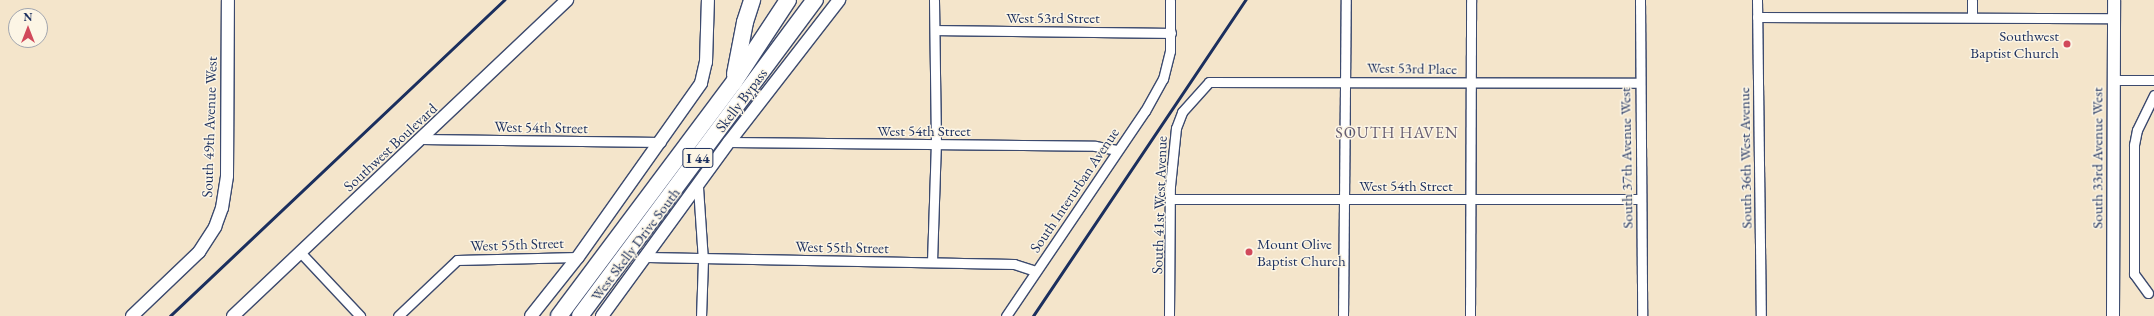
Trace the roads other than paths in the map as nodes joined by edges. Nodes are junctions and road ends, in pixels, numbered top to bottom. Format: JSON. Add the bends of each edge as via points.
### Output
{"nodes":[{"id":1,"x":228,"y":0,"type":"edge"},
{"id":2,"x":567,"y":0,"type":"edge"},
{"id":3,"x":708,"y":0,"type":"edge"},
{"id":4,"x":752,"y":0,"type":"edge"},
{"id":5,"x":788,"y":0,"type":"edge"},
{"id":6,"x":815,"y":0,"type":"edge"},
{"id":7,"x":839,"y":0,"type":"edge"},
{"id":8,"x":934,"y":0,"type":"edge"},
{"id":9,"x":1170,"y":0,"type":"edge"},
{"id":10,"x":1346,"y":0,"type":"edge"},
{"id":11,"x":1471,"y":0,"type":"edge"},
{"id":12,"x":1640,"y":0,"type":"edge"},
{"id":13,"x":1757,"y":0,"type":"edge"},
{"id":14,"x":1972,"y":0,"type":"edge"},
{"id":15,"x":2114,"y":0,"type":"edge"},
{"id":16,"x":1972,"y":16,"type":"junction"},
{"id":17,"x":1757,"y":17,"type":"junction"},
{"id":18,"x":2114,"y":18,"type":"junction"},
{"id":19,"x":935,"y":30,"type":"junction"},
{"id":20,"x":1170,"y":33,"type":"junction"},
{"id":21,"x":2113,"y":80,"type":"junction"},
{"id":22,"x":2154,"y":80,"type":"edge"},
{"id":23,"x":1344,"y":81,"type":"junction"},
{"id":24,"x":734,"y":82,"type":"junction"},
{"id":25,"x":1471,"y":83,"type":"junction"},
{"id":26,"x":1639,"y":83,"type":"junction"},
{"id":27,"x":2154,"y":95,"type":"edge"},
{"id":28,"x":1191,"y":100,"type":"joint"},
{"id":29,"x":421,"y":139,"type":"junction"},
{"id":30,"x":661,"y":142,"type":"junction"},
{"id":31,"x":730,"y":142,"type":"junction"},
{"id":32,"x":936,"y":144,"type":"junction"},
{"id":33,"x":1117,"y":150,"type":"junction"},
{"id":34,"x":698,"y":187,"type":"junction"},
{"id":35,"x":1170,"y":199,"type":"junction"},
{"id":36,"x":1343,"y":200,"type":"junction"},
{"id":37,"x":1470,"y":200,"type":"junction"},
{"id":38,"x":1641,"y":200,"type":"junction"},
{"id":39,"x":300,"y":252,"type":"junction"},
{"id":40,"x":578,"y":257,"type":"junction"},
{"id":41,"x":647,"y":257,"type":"junction"},
{"id":42,"x":703,"y":260,"type":"junction"},
{"id":43,"x":932,"y":262,"type":"junction"},
{"id":44,"x":1036,"y":271,"type":"junction"},
{"id":45,"x":2148,"y":293,"type":"dead end"},
{"id":46,"x":132,"y":316,"type":"edge"},
{"id":47,"x":234,"y":316,"type":"edge"},
{"id":48,"x":360,"y":316,"type":"edge"},
{"id":49,"x":398,"y":316,"type":"edge"},
{"id":50,"x":530,"y":316,"type":"edge"},
{"id":51,"x":559,"y":316,"type":"edge"},
{"id":52,"x":580,"y":316,"type":"edge"},
{"id":53,"x":602,"y":316,"type":"edge"},
{"id":54,"x":701,"y":316,"type":"edge"},
{"id":55,"x":1006,"y":316,"type":"edge"},
{"id":56,"x":1170,"y":316,"type":"edge"},
{"id":57,"x":1343,"y":316,"type":"edge"},
{"id":58,"x":1470,"y":316,"type":"edge"},
{"id":59,"x":1642,"y":316,"type":"edge"},
{"id":60,"x":1761,"y":316,"type":"edge"},
{"id":61,"x":2113,"y":316,"type":"edge"}],
"edges":[{"from":1,"to":46,"type":"street","name":"South 49th Avenue West","via":[[227,176],[222,208],[215,227],[200,252]]},
{"from":2,"to":29,"type":"street","name":"Southwest Boulevard"},
{"from":3,"to":30,"type":"street","via":[[706,62],[701,83]]},
{"from":4,"to":24,"type":"highway","via":[[745,22]]},
{"from":5,"to":24,"type":"highway","name":"Skelly Bypass","number":"I 44"},
{"from":6,"to":52,"type":"highway","name":"Skelly Bypass","number":"I 44"},
{"from":7,"to":31,"type":"street","name":"West Skelly Drive South"},
{"from":8,"to":19,"type":"street"},
{"from":9,"to":20,"type":"street"},
{"from":10,"to":23,"type":"street"},
{"from":11,"to":25,"type":"street"},
{"from":12,"to":26,"type":"street","name":"South 37th Avenue West"},
{"from":13,"to":17,"type":"street","name":"South 36th West Avenue"},
{"from":14,"to":16,"type":"street"},
{"from":15,"to":18,"type":"street","name":"South 33rd Avenue West"},
{"from":16,"to":17,"type":"street"},
{"from":16,"to":18,"type":"street"},
{"from":17,"to":60,"type":"street","name":"South 36th West Avenue"},
{"from":18,"to":21,"type":"street","name":"South 33rd Avenue West"},
{"from":19,"to":20,"type":"street","name":"West 53rd Street"},
{"from":19,"to":32,"type":"street"},
{"from":20,"to":33,"type":"street","name":"South Interurban Avenue","via":[[1168,61],[1163,79]]},
{"from":21,"to":22,"type":"street"},
{"from":21,"to":61,"type":"street","name":"South 33rd Avenue West"},
{"from":23,"to":25,"type":"street","name":"West 53rd Place"},
{"from":23,"to":28,"type":"street","name":"West 53rd Place","via":[[1210,82]]},
{"from":23,"to":36,"type":"street"},
{"from":24,"to":51,"type":"highway","name":"Skelly Bypass","number":"I 44"},
{"from":25,"to":26,"type":"street","name":"West 53rd Place"},
{"from":25,"to":37,"type":"street"},
{"from":26,"to":38,"type":"street","name":"South 37th Avenue West"},
{"from":27,"to":45,"type":"street","via":[[2134,142],[2134,274]]},
{"from":28,"to":35,"type":"street","name":"South 41st West Avenue","via":[[1182,112],[1176,128]]},
{"from":29,"to":30,"type":"street","name":"West 54th Street"},
{"from":29,"to":39,"type":"street","name":"Southwest Boulevard"},
{"from":30,"to":40,"type":"street"},
{"from":31,"to":32,"type":"street","name":"West 54th Street"},
{"from":31,"to":34,"type":"street","name":"West Skelly Drive South"},
{"from":32,"to":33,"type":"street","name":"West 54th Street","via":[[1095,146]]},
{"from":32,"to":43,"type":"street"},
{"from":33,"to":44,"type":"street","name":"South Interurban Avenue"},
{"from":34,"to":41,"type":"street","name":"West Skelly Drive South"},
{"from":34,"to":42,"type":"street"},
{"from":35,"to":36,"type":"street","name":"West 54th Street"},
{"from":35,"to":56,"type":"street","name":"South 41st West Avenue"},
{"from":36,"to":37,"type":"street","name":"West 54th Street"},
{"from":36,"to":57,"type":"street"},
{"from":37,"to":38,"type":"street","name":"West 54th Street"},
{"from":37,"to":58,"type":"street"},
{"from":38,"to":59,"type":"street","name":"South 37th Avenue West"},
{"from":39,"to":47,"type":"street","name":"Southwest Boulevard"},
{"from":39,"to":48,"type":"street"},
{"from":40,"to":49,"type":"street","name":"West 55th Street","via":[[457,260]]},
{"from":40,"to":50,"type":"street"},
{"from":41,"to":42,"type":"street","name":"West 55th Street"},
{"from":41,"to":53,"type":"street","name":"West Skelly Drive South"},
{"from":42,"to":43,"type":"street","name":"West 55th Street"},
{"from":42,"to":54,"type":"street"},
{"from":43,"to":44,"type":"street","name":"West 55th Street","via":[[1014,264]]},
{"from":44,"to":55,"type":"street","name":"South Interurban Avenue"}]}
